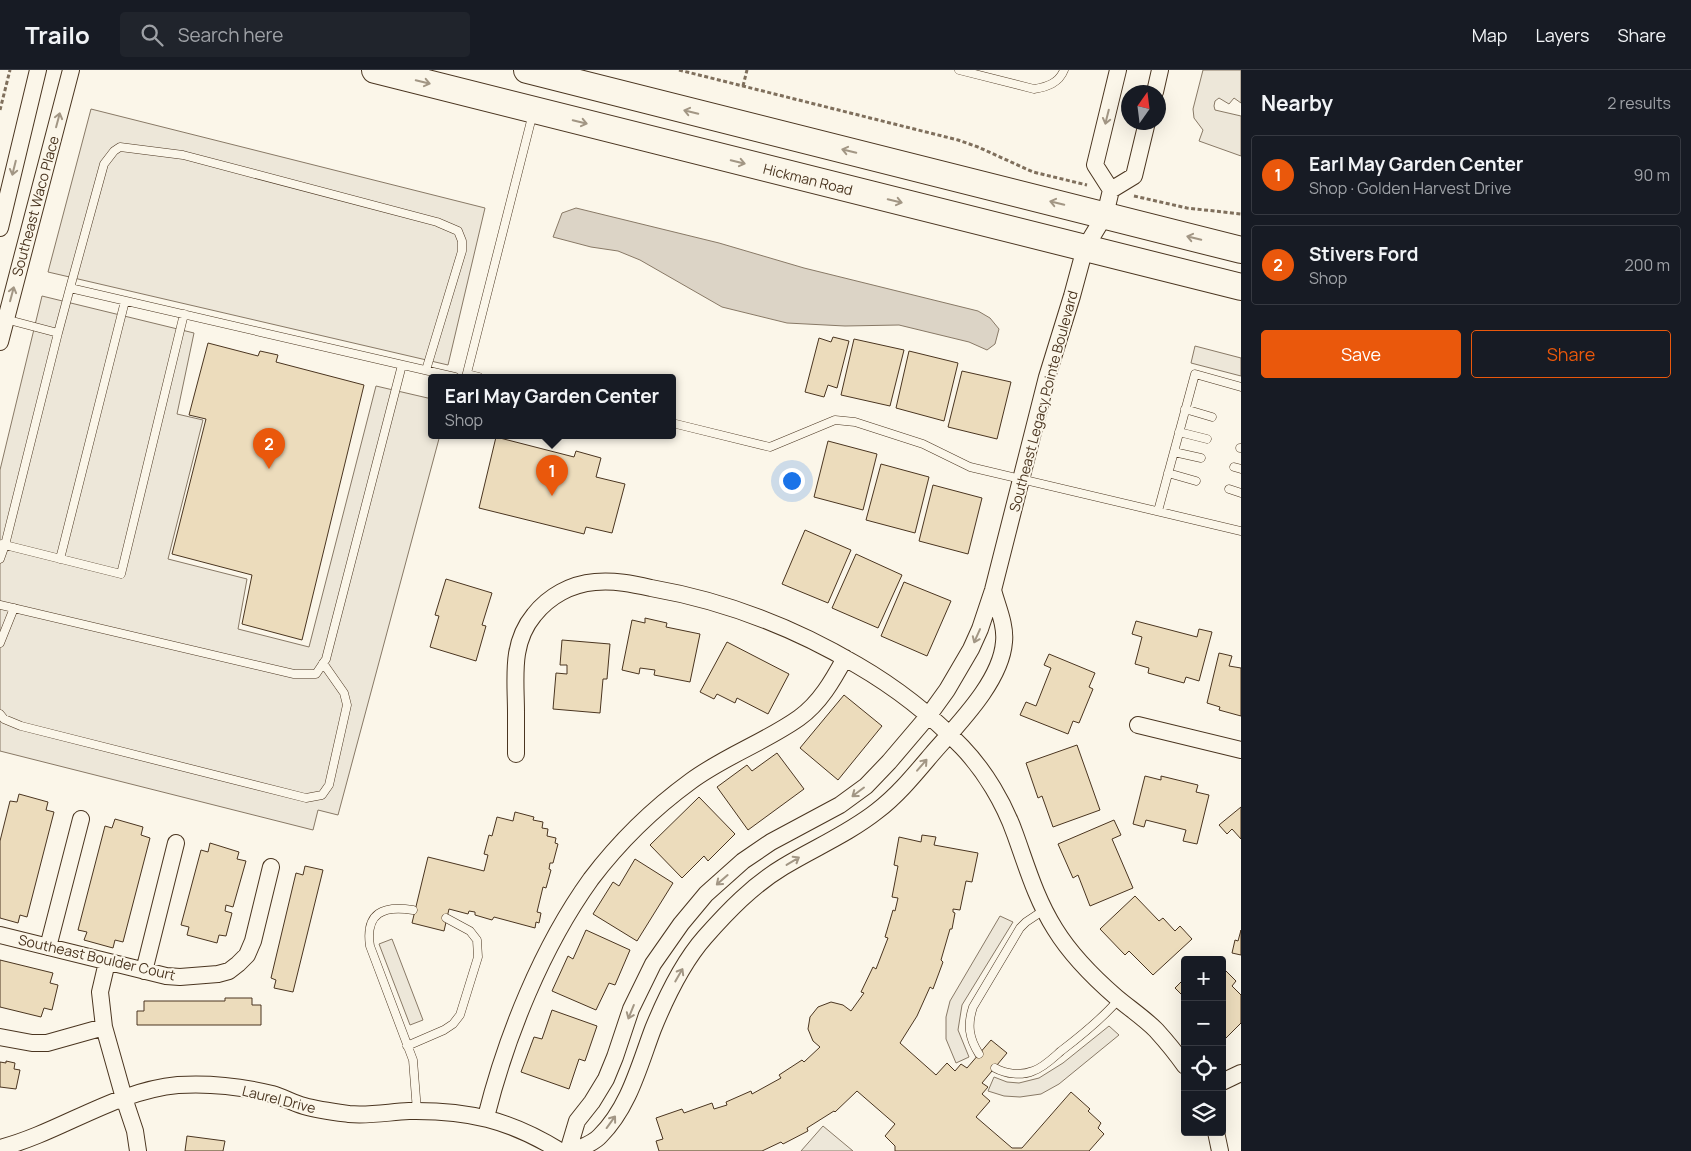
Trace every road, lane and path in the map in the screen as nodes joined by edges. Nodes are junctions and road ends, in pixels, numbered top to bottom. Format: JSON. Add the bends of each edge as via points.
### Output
{"nodes":[{"id":1,"x":10,"y":70,"type":"edge"},
{"id":2,"x":38,"y":70,"type":"edge"},
{"id":3,"x":71,"y":70,"type":"edge"},
{"id":4,"x":375,"y":70,"type":"edge"},
{"id":5,"x":527,"y":70,"type":"edge"},
{"id":6,"x":679,"y":70,"type":"edge"},
{"id":7,"x":747,"y":70,"type":"edge"},
{"id":8,"x":959,"y":70,"type":"edge"},
{"id":9,"x":1064,"y":70,"type":"edge"},
{"id":10,"x":1118,"y":70,"type":"edge"},
{"id":11,"x":1160,"y":70,"type":"edge"},
{"id":12,"x":1157,"y":85,"type":"edge"},
{"id":13,"x":743,"y":86,"type":"junction"},
{"id":14,"x":0,"y":110,"type":"edge"},
{"id":15,"x":533,"y":110,"type":"junction"},
{"id":16,"x":1145,"y":130,"type":"edge"},
{"id":17,"x":1068,"y":180,"type":"dead end"},
{"id":18,"x":1111,"y":190,"type":"junction"},
{"id":19,"x":1150,"y":199,"type":"dead end"},
{"id":20,"x":1241,"y":214,"type":"edge"},
{"id":21,"x":1105,"y":215,"type":"junction"},
{"id":22,"x":0,"y":228,"type":"edge"},
{"id":23,"x":1085,"y":248,"type":"junction"},
{"id":24,"x":1241,"y":250,"type":"edge"},
{"id":25,"x":1241,"y":287,"type":"edge"},
{"id":26,"x":70,"y":288,"type":"junction"},
{"id":27,"x":125,"y":301,"type":"junction"},
{"id":28,"x":184,"y":314,"type":"junction"},
{"id":29,"x":3,"y":318,"type":"edge"},
{"id":30,"x":58,"y":333,"type":"junction"},
{"id":31,"x":0,"y":342,"type":"edge"},
{"id":32,"x":402,"y":365,"type":"junction"},
{"id":33,"x":426,"y":370,"type":"junction"},
{"id":34,"x":443,"y":374,"type":"edge"},
{"id":35,"x":467,"y":374,"type":"edge"},
{"id":36,"x":1241,"y":387,"type":"edge"},
{"id":37,"x":1185,"y":409,"type":"junction"},
{"id":38,"x":1212,"y":417,"type":"dead end"},
{"id":39,"x":676,"y":424,"type":"edge"},
{"id":40,"x":1179,"y":432,"type":"junction"},
{"id":41,"x":1207,"y":439,"type":"dead end"},
{"id":42,"x":1174,"y":452,"type":"junction"},
{"id":43,"x":1201,"y":458,"type":"dead end"},
{"id":44,"x":1168,"y":473,"type":"junction"},
{"id":45,"x":1020,"y":480,"type":"junction"},
{"id":46,"x":1196,"y":481,"type":"dead end"},
{"id":47,"x":1229,"y":489,"type":"dead end"},
{"id":48,"x":1241,"y":493,"type":"edge"},
{"id":49,"x":1158,"y":511,"type":"junction"},
{"id":50,"x":1241,"y":531,"type":"edge"},
{"id":51,"x":2,"y":544,"type":"edge"},
{"id":52,"x":0,"y":559,"type":"edge"},
{"id":53,"x":60,"y":559,"type":"junction"},
{"id":54,"x":994,"y":590,"type":"junction"},
{"id":55,"x":0,"y":605,"type":"edge"},
{"id":56,"x":14,"y":608,"type":"junction"},
{"id":57,"x":0,"y":644,"type":"edge"},
{"id":58,"x":845,"y":658,"type":"junction"},
{"id":59,"x":323,"y":663,"type":"junction"},
{"id":60,"x":0,"y":714,"type":"edge"},
{"id":61,"x":929,"y":715,"type":"junction"},
{"id":62,"x":1138,"y":725,"type":"dead end"},
{"id":63,"x":949,"y":734,"type":"junction"},
{"id":64,"x":1241,"y":750,"type":"edge"},
{"id":65,"x":516,"y":754,"type":"dead end"},
{"id":66,"x":81,"y":819,"type":"dead end"},
{"id":67,"x":176,"y":843,"type":"dead end"},
{"id":68,"x":272,"y":867,"type":"dead end"},
{"id":69,"x":412,"y":910,"type":"dead end"},
{"id":70,"x":1044,"y":910,"type":"junction"},
{"id":71,"x":446,"y":918,"type":"dead end"},
{"id":72,"x":0,"y":935,"type":"edge"},
{"id":73,"x":48,"y":947,"type":"junction"},
{"id":74,"x":107,"y":962,"type":"junction"},
{"id":75,"x":144,"y":971,"type":"junction"},
{"id":76,"x":1119,"y":999,"type":"junction"},
{"id":77,"x":104,"y":1027,"type":"junction"},
{"id":78,"x":0,"y":1036,"type":"edge"},
{"id":79,"x":407,"y":1046,"type":"junction"},
{"id":80,"x":979,"y":1054,"type":"dead end"},
{"id":81,"x":1181,"y":1061,"type":"edge"},
{"id":82,"x":995,"y":1068,"type":"dead end"},
{"id":83,"x":1241,"y":1073,"type":"edge"},
{"id":84,"x":1226,"y":1080,"type":"edge"},
{"id":85,"x":124,"y":1098,"type":"junction"},
{"id":86,"x":417,"y":1111,"type":"junction"},
{"id":87,"x":486,"y":1118,"type":"junction"},
{"id":88,"x":1217,"y":1136,"type":"edge"},
{"id":89,"x":0,"y":1148,"type":"edge"},
{"id":90,"x":138,"y":1151,"type":"edge"},
{"id":91,"x":560,"y":1151,"type":"edge"},
{"id":92,"x":568,"y":1151,"type":"edge"},
{"id":93,"x":574,"y":1151,"type":"edge"},
{"id":94,"x":1220,"y":1151,"type":"edge"}],
"edges":[{"from":1,"to":14,"type":"path"},
{"from":2,"to":22,"type":"street","name":"Southeast Waco Place","one_way":true},
{"from":29,"to":3,"type":"street","name":"Southeast Waco Place","one_way":true},
{"from":4,"to":15,"type":"highway","name":"Hickman Road","one_way":true},
{"from":21,"to":5,"type":"highway","one_way":true},
{"from":6,"to":13,"type":"path"},
{"from":7,"to":13,"type":"path"},
{"from":8,"to":9,"type":"lane","via":[[1034,89],[1055,82]]},
{"from":10,"to":18,"type":"street","one_way":true,"via":[[1095,165]]},
{"from":11,"to":12,"type":"street"},
{"from":13,"to":17,"type":"path","via":[[958,140],[1033,172]]},
{"from":15,"to":23,"type":"highway","name":"Hickman Road","one_way":true},
{"from":15,"to":35,"type":"lane"},
{"from":16,"to":18,"type":"street","via":[[1134,176]]},
{"from":18,"to":21,"type":"street","name":"Southeast Legacy Pointe Boulevard"},
{"from":19,"to":20,"type":"path","via":[[1187,208]]},
{"from":21,"to":23,"type":"street","name":"Southeast Legacy Pointe Boulevard"},
{"from":24,"to":21,"type":"highway","one_way":true},
{"from":23,"to":25,"type":"highway","name":"Hickman Road"},
{"from":23,"to":45,"type":"street","name":"Southeast Legacy Pointe Boulevard"},
{"from":26,"to":27,"type":"lane"},
{"from":26,"to":30,"type":"lane"},
{"from":26,"to":33,"type":"lane","via":[[104,164],[114,151],[120,147],[183,155],[437,222],[458,231],[462,251]]},
{"from":27,"to":28,"type":"lane"},
{"from":27,"to":53,"type":"lane"},
{"from":28,"to":32,"type":"lane"},
{"from":28,"to":53,"type":"lane","via":[[121,574]]},
{"from":29,"to":30,"type":"lane"},
{"from":29,"to":31,"type":"street","name":"Southeast Waco Place"},
{"from":30,"to":51,"type":"lane"},
{"from":32,"to":33,"type":"lane"},
{"from":32,"to":59,"type":"lane"},
{"from":33,"to":34,"type":"lane"},
{"from":36,"to":37,"type":"lane","via":[[1195,374]]},
{"from":37,"to":38,"type":"lane"},
{"from":37,"to":40,"type":"lane"},
{"from":39,"to":45,"type":"lane","via":[[770,447],[835,420],[855,422],[923,444],[970,467]]},
{"from":40,"to":41,"type":"lane"},
{"from":40,"to":42,"type":"lane"},
{"from":42,"to":43,"type":"lane"},
{"from":42,"to":44,"type":"lane"},
{"from":44,"to":46,"type":"lane"},
{"from":44,"to":49,"type":"lane"},
{"from":45,"to":49,"type":"lane"},
{"from":45,"to":54,"type":"street","name":"Southeast Legacy Pointe Boulevard"},
{"from":47,"to":48,"type":"lane"},
{"from":49,"to":50,"type":"lane"},
{"from":51,"to":52,"type":"lane"},
{"from":51,"to":53,"type":"lane"},
{"from":54,"to":61,"type":"street","name":"Southeast Legacy Pointe Boulevard","one_way":true,"via":[[971,649],[948,690]]},
{"from":54,"to":63,"type":"street","name":"Southeast Legacy Pointe Boulevard","via":[[1004,634],[1002,656],[984,691]]},
{"from":55,"to":56,"type":"lane"},
{"from":56,"to":57,"type":"lane"},
{"from":56,"to":59,"type":"lane","via":[[294,674],[316,674]]},
{"from":58,"to":61,"type":"street"},
{"from":58,"to":65,"type":"street","via":[[775,623],[677,592],[627,583],[579,584],[547,601],[523,631],[514,668]]},
{"from":58,"to":87,"type":"street","via":[[832,681],[800,717],[692,780],[652,813],[592,879],[549,947],[504,1055]]},
{"from":59,"to":60,"type":"lane","via":[[344,693],[346,718],[329,785],[322,795],[306,798],[21,726]]},
{"from":61,"to":63,"type":"street"},
{"from":61,"to":92,"type":"street","name":"Southeast Legacy Pointe Boulevard","one_way":true,"via":[[866,786],[840,805],[743,861],[706,894],[681,924],[653,964],[631,1010],[606,1079],[577,1121]]},
{"from":62,"to":64,"type":"street"},
{"from":63,"to":70,"type":"street","via":[[982,772],[1000,801]]},
{"from":93,"to":63,"type":"street","name":"Southeast Legacy Pointe Boulevard","one_way":true,"via":[[599,1138],[613,1120],[628,1095],[666,999],[702,940],[753,888],[780,868],[878,811]]},
{"from":66,"to":73,"type":"street"},
{"from":67,"to":75,"type":"street"},
{"from":68,"to":75,"type":"street","name":"Southeast Boulder Court","via":[[253,941],[247,955],[238,964],[229,971],[204,976],[166,976]]},
{"from":69,"to":79,"type":"lane","via":[[385,910],[373,918],[368,931],[370,946]]},
{"from":70,"to":76,"type":"street","via":[[1068,948],[1092,976]]},
{"from":70,"to":80,"type":"lane","via":[[1020,928],[973,1008],[969,1028]]},
{"from":71,"to":79,"type":"lane","via":[[470,930],[477,940],[478,957],[460,1016],[444,1030]]},
{"from":72,"to":73,"type":"street","name":"Southeast Boulder Court"},
{"from":73,"to":74,"type":"street","name":"Southeast Boulder Court"},
{"from":74,"to":75,"type":"street","name":"Southeast Boulder Court"},
{"from":74,"to":77,"type":"street","via":[[100,992]]},
{"from":76,"to":81,"type":"street","via":[[1154,1028]]},
{"from":76,"to":82,"type":"lane","via":[[1105,1015],[1035,1071],[1012,1074]]},
{"from":77,"to":78,"type":"street","via":[[47,1043]]},
{"from":77,"to":85,"type":"street"},
{"from":79,"to":86,"type":"lane","via":[[413,1060]]},
{"from":83,"to":84,"type":"street"},
{"from":85,"to":86,"type":"street","name":"Laurel Drive","via":[[178,1086],[206,1086],[272,1094],[306,1107],[350,1114]]},
{"from":85,"to":89,"type":"street","name":"Laurel Drive"},
{"from":85,"to":90,"type":"street","via":[[136,1131]]},
{"from":86,"to":87,"type":"street","name":"Laurel Drive"},
{"from":87,"to":91,"type":"street","name":"Laurel Drive","via":[[522,1130]]},
{"from":88,"to":94,"type":"street"}]}
